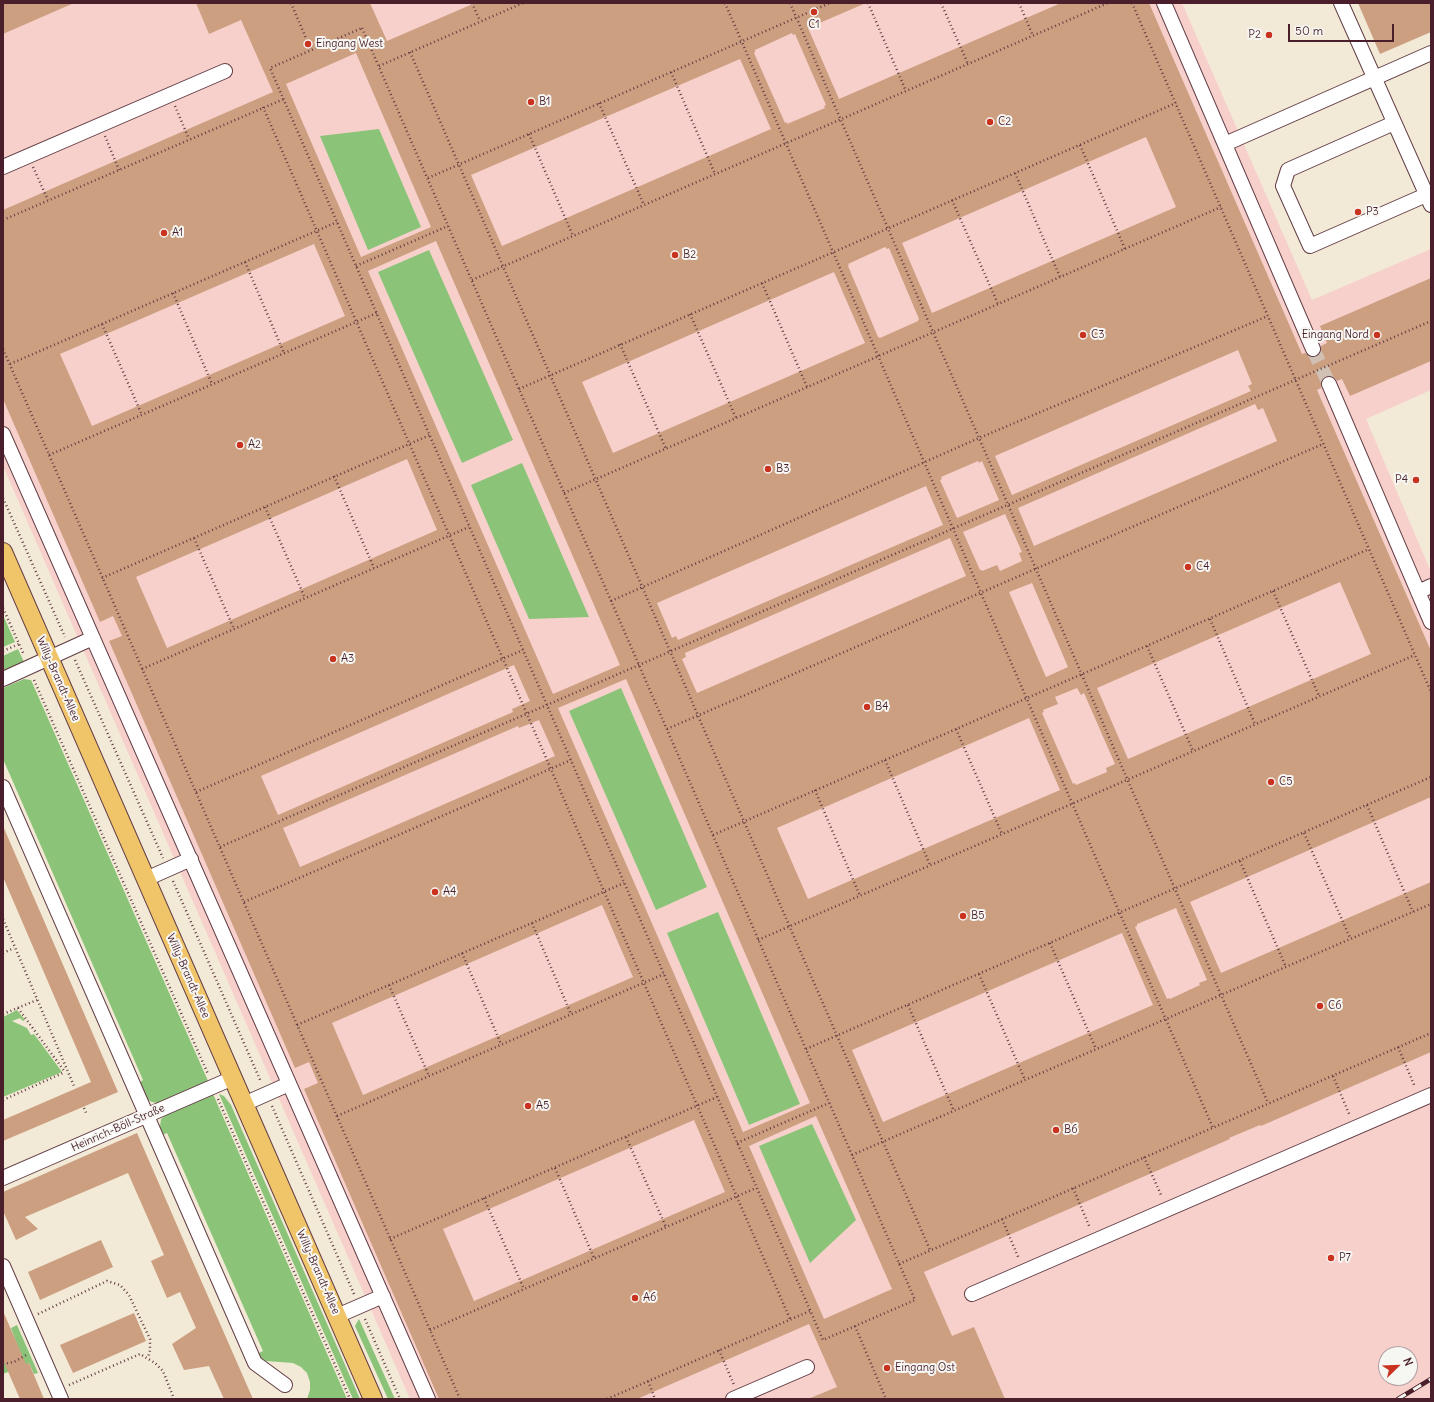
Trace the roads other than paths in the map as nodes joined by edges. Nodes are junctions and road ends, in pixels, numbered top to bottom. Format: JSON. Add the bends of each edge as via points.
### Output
{"nodes":[{"id":1,"x":1164,"y":3,"type":"edge"},
{"id":2,"x":1341,"y":3,"type":"edge"},
{"id":3,"x":1431,"y":53,"type":"edge"},
{"id":4,"x":225,"y":71,"type":"dead end"},
{"id":5,"x":1374,"y":78,"type":"junction"},
{"id":6,"x":1394,"y":123,"type":"junction"},
{"id":7,"x":1225,"y":144,"type":"junction"},
{"id":8,"x":3,"y":167,"type":"edge"},
{"id":9,"x":1428,"y":200,"type":"edge"},
{"id":10,"x":1313,"y":349,"type":"tunnel mouth"},
{"id":11,"x":1329,"y":384,"type":"tunnel mouth"},
{"id":12,"x":3,"y":434,"type":"edge"},
{"id":13,"x":3,"y":552,"type":"edge"},
{"id":14,"x":1431,"y":586,"type":"edge"},
{"id":15,"x":1418,"y":592,"type":"junction"},
{"id":16,"x":1431,"y":622,"type":"edge"},
{"id":17,"x":93,"y":638,"type":"junction"},
{"id":18,"x":49,"y":657,"type":"junction"},
{"id":19,"x":3,"y":679,"type":"edge"},
{"id":20,"x":3,"y":787,"type":"edge"},
{"id":21,"x":191,"y":860,"type":"junction"},
{"id":22,"x":146,"y":879,"type":"junction"},
{"id":23,"x":233,"y":1078,"type":"junction"},
{"id":24,"x":289,"y":1084,"type":"junction"},
{"id":25,"x":1426,"y":1097,"type":"edge"},
{"id":26,"x":244,"y":1104,"type":"junction"},
{"id":27,"x":147,"y":1116,"type":"junction"},
{"id":28,"x":3,"y":1178,"type":"edge"},
{"id":29,"x":3,"y":1266,"type":"edge"},
{"id":30,"x":972,"y":1294,"type":"dead end"},
{"id":31,"x":383,"y":1296,"type":"junction"},
{"id":32,"x":337,"y":1316,"type":"junction"},
{"id":33,"x":807,"y":1367,"type":"dead end"},
{"id":34,"x":285,"y":1386,"type":"dead end"},
{"id":35,"x":736,"y":1398,"type":"edge"},
{"id":36,"x":62,"y":1399,"type":"edge"},
{"id":37,"x":373,"y":1399,"type":"edge"},
{"id":38,"x":428,"y":1399,"type":"edge"}],
"edges":[{"from":1,"to":7,"type":"street"},
{"from":2,"to":5,"type":"street"},
{"from":3,"to":5,"type":"street"},
{"from":4,"to":8,"type":"street"},
{"from":5,"to":6,"type":"street"},
{"from":5,"to":7,"type":"street"},
{"from":6,"to":9,"type":"street"},
{"from":6,"to":9,"type":"street","via":[[1288,170],[1284,186],[1310,246]]},
{"from":7,"to":10,"type":"street"},
{"from":11,"to":15,"type":"street"},
{"from":12,"to":17,"type":"street"},
{"from":13,"to":18,"type":"main road","name":"Willy-Brandt-Allee"},
{"from":14,"to":15,"type":"street"},
{"from":15,"to":16,"type":"street"},
{"from":17,"to":18,"type":"street"},
{"from":17,"to":21,"type":"street"},
{"from":18,"to":19,"type":"street"},
{"from":18,"to":22,"type":"main road","name":"Willy-Brandt-Allee"},
{"from":20,"to":27,"type":"street"},
{"from":21,"to":22,"type":"street"},
{"from":21,"to":24,"type":"street"},
{"from":22,"to":23,"type":"main road","name":"Willy-Brandt-Allee"},
{"from":23,"to":26,"type":"main road","name":"Willy-Brandt-Allee"},
{"from":23,"to":27,"type":"street","name":"Heinrich-Böll-Straße"},
{"from":24,"to":26,"type":"street"},
{"from":24,"to":31,"type":"street"},
{"from":25,"to":30,"type":"street"},
{"from":26,"to":32,"type":"main road","name":"Willy-Brandt-Allee"},
{"from":27,"to":28,"type":"street","name":"Heinrich-Böll-Straße"},
{"from":27,"to":34,"type":"street","via":[[255,1363]]},
{"from":29,"to":36,"type":"street"},
{"from":31,"to":32,"type":"street"},
{"from":31,"to":38,"type":"street"},
{"from":32,"to":37,"type":"main road","name":"Willy-Brandt-Allee"},
{"from":33,"to":35,"type":"street"}]}
